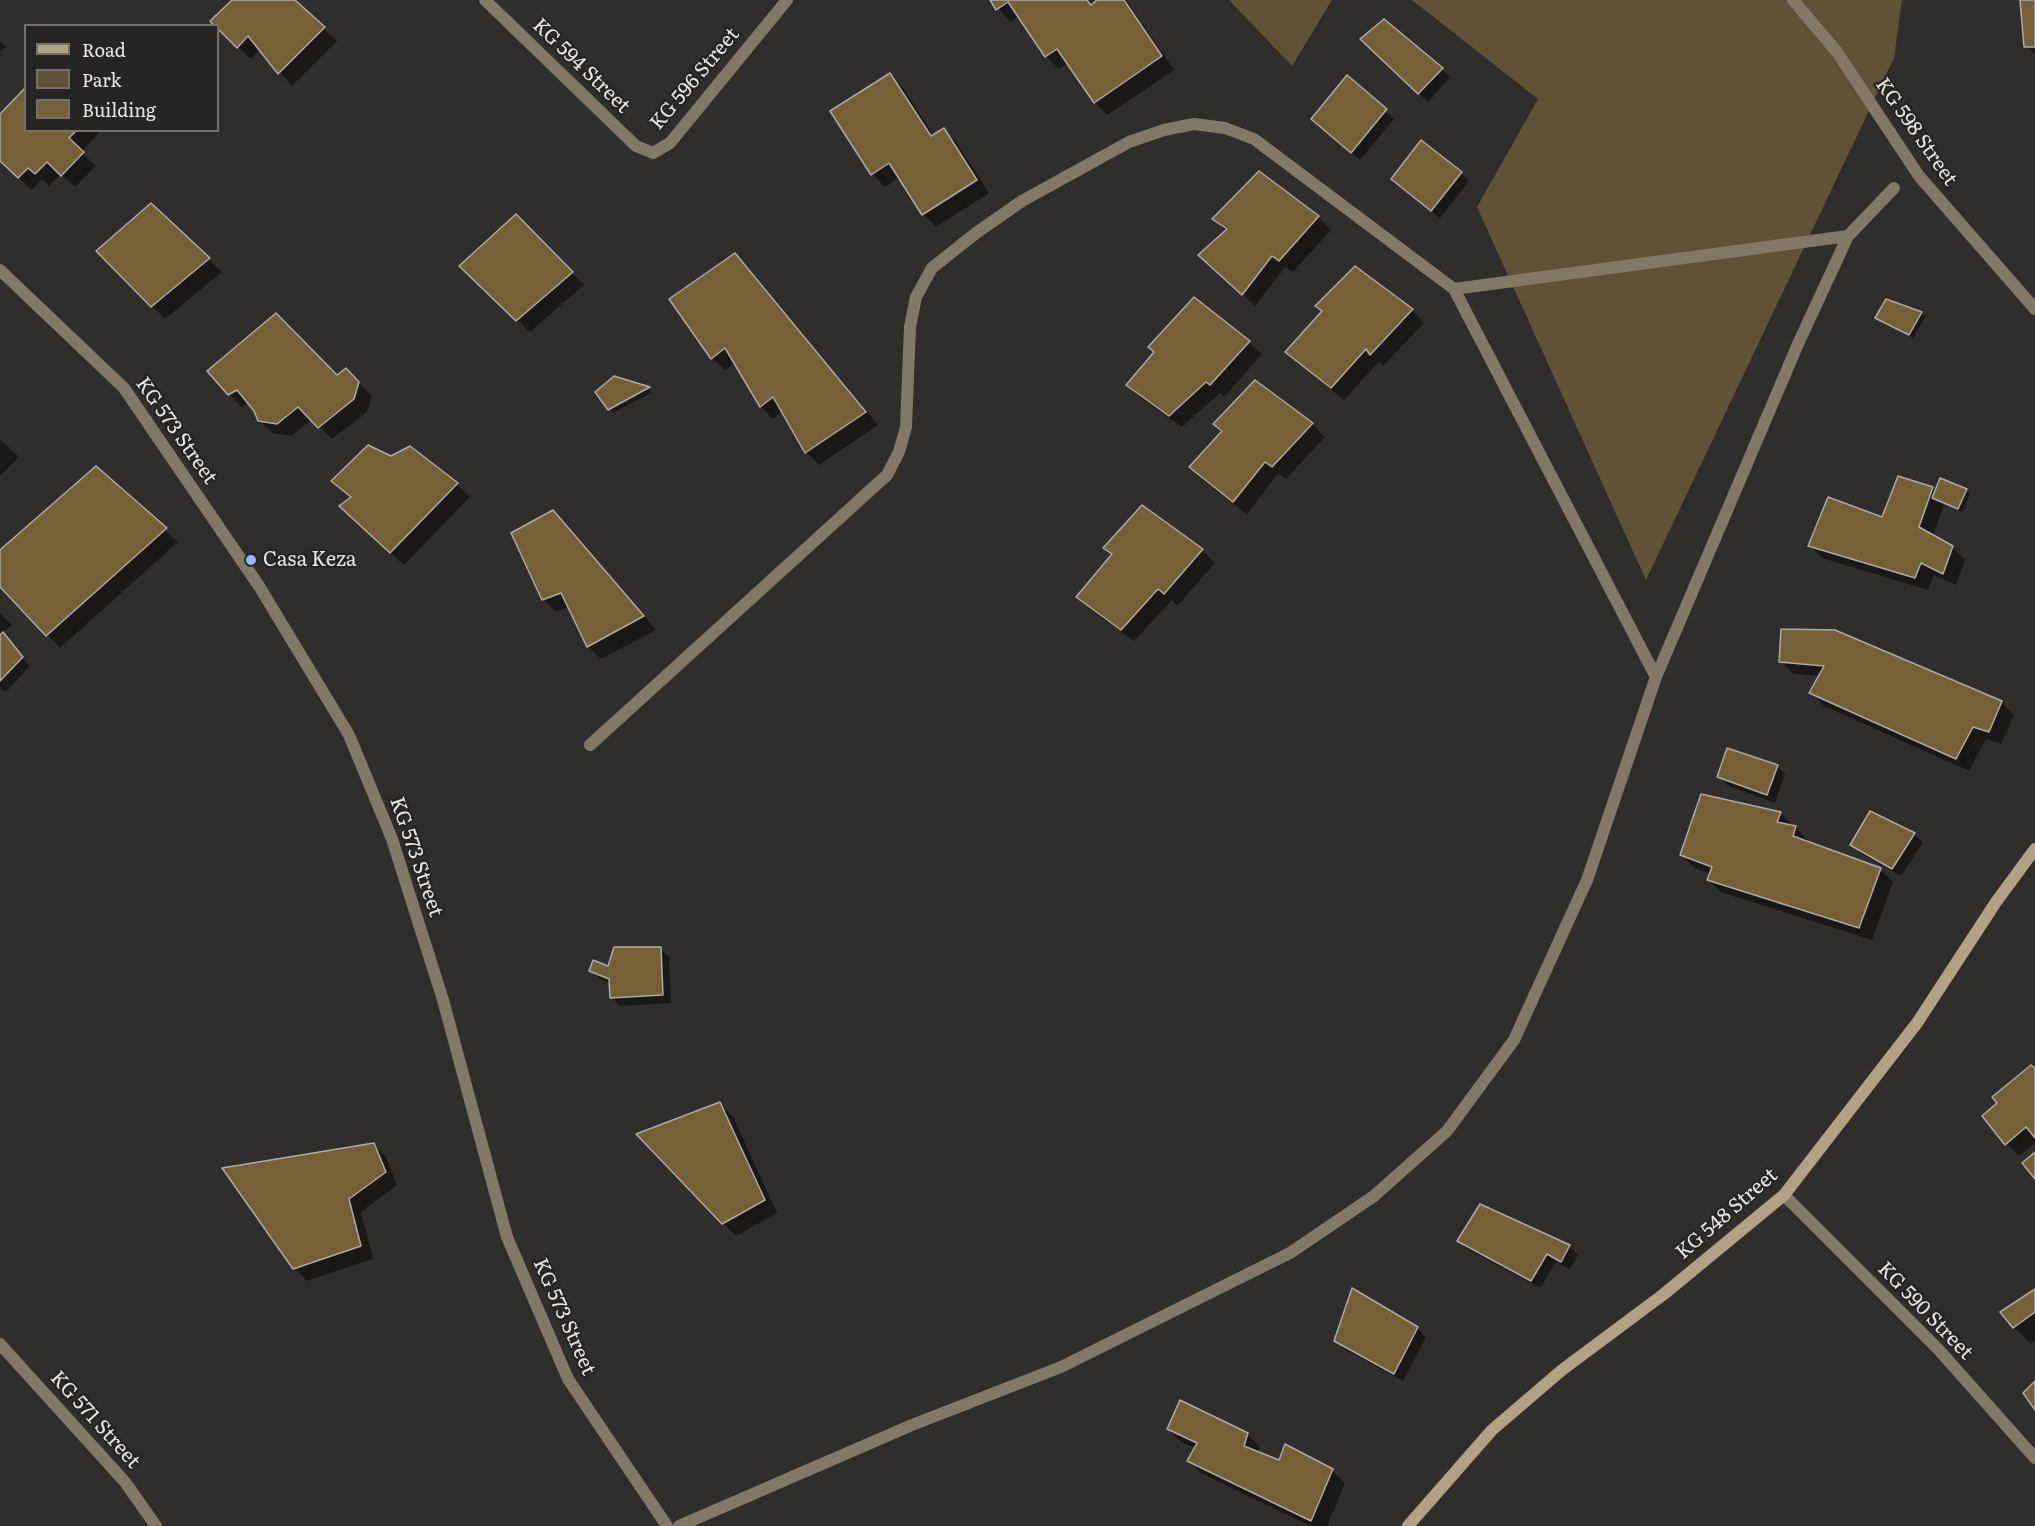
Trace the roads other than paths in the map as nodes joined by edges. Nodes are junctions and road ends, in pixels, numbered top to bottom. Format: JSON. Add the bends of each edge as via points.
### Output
{"nodes":[{"id":1,"x":485,"y":0,"type":"edge"},
{"id":2,"x":787,"y":0,"type":"edge"},
{"id":3,"x":1793,"y":0,"type":"edge"},
{"id":4,"x":653,"y":153,"type":"joint"},
{"id":5,"x":1894,"y":188,"type":"dead end"},
{"id":6,"x":1848,"y":236,"type":"junction"},
{"id":7,"x":0,"y":270,"type":"edge"},
{"id":8,"x":1454,"y":290,"type":"junction"},
{"id":9,"x":2035,"y":309,"type":"edge"},
{"id":10,"x":1656,"y":677,"type":"junction"},
{"id":11,"x":591,"y":745,"type":"dead end"},
{"id":12,"x":2035,"y":849,"type":"edge"},
{"id":13,"x":1784,"y":1195,"type":"junction"},
{"id":14,"x":0,"y":1344,"type":"edge"},
{"id":15,"x":2035,"y":1458,"type":"edge"},
{"id":16,"x":156,"y":1526,"type":"edge"},
{"id":17,"x":667,"y":1526,"type":"edge"},
{"id":18,"x":679,"y":1526,"type":"edge"},
{"id":19,"x":1408,"y":1526,"type":"edge"}],
"edges":[{"from":1,"to":4,"type":"street","name":"KG 594 Street","via":[[636,146]]},
{"from":2,"to":4,"type":"street","name":"KG 596 Street","via":[[670,143]]},
{"from":3,"to":9,"type":"street","name":"KG 598 Street","via":[[1838,52],[1918,176]]},
{"from":5,"to":6,"type":"street"},
{"from":6,"to":8,"type":"street"},
{"from":6,"to":10,"type":"street"},
{"from":7,"to":17,"type":"street","name":"KG 573 Street","via":[[124,388],[259,586],[349,735],[393,839],[440,989],[507,1237],[568,1379]]},
{"from":8,"to":10,"type":"street"},
{"from":8,"to":11,"type":"street","via":[[1254,139],[1225,128],[1194,124],[1130,142],[1022,201],[932,268],[916,297],[910,327],[906,427],[887,475]]},
{"from":10,"to":18,"type":"street","via":[[1587,880],[1514,1040],[1447,1131],[1374,1196],[1290,1253],[1060,1367],[912,1425]]},
{"from":12,"to":13,"type":"street","name":"KG 548 Street","via":[[1917,1023]]},
{"from":13,"to":15,"type":"street","name":"KG 590 Street","via":[[1938,1349]]},
{"from":13,"to":19,"type":"street","name":"KG 548 Street","via":[[1664,1294],[1562,1370],[1492,1431]]},
{"from":14,"to":16,"type":"street","name":"KG 571 Street","via":[[125,1482]]}]}
